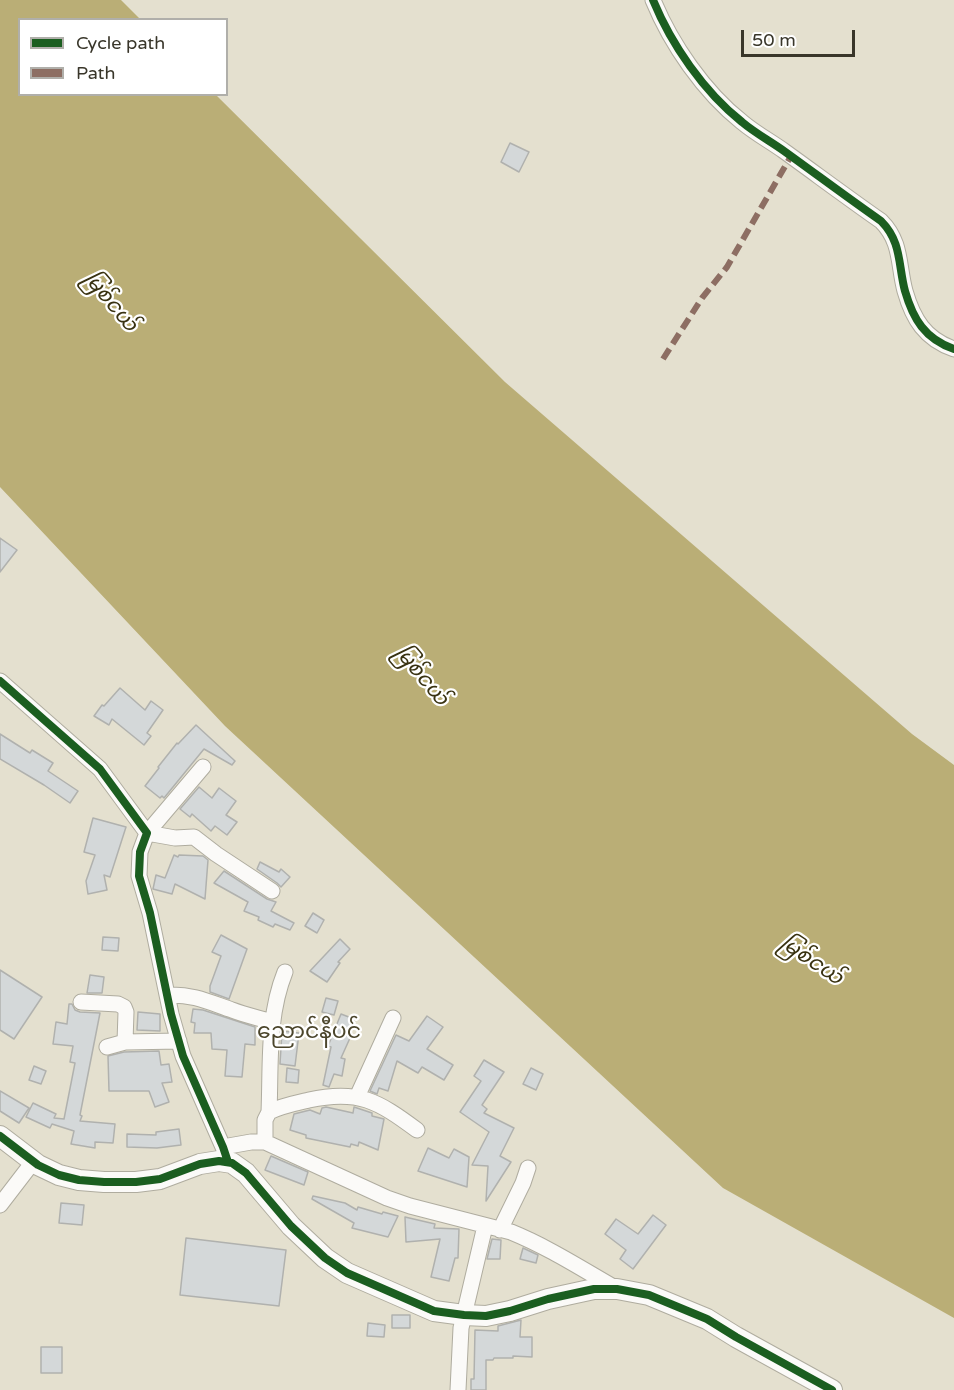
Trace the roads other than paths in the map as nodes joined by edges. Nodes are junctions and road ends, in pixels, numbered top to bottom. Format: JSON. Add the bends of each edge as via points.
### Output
{"nodes":[{"id":1,"x":653,"y":0,"type":"edge"},
{"id":2,"x":954,"y":349,"type":"edge"},
{"id":3,"x":0,"y":681,"type":"edge"},
{"id":4,"x":203,"y":767,"type":"dead end"},
{"id":5,"x":147,"y":833,"type":"junction"},
{"id":6,"x":272,"y":891,"type":"dead end"},
{"id":7,"x":285,"y":972,"type":"dead end"},
{"id":8,"x":168,"y":995,"type":"junction"},
{"id":9,"x":81,"y":1002,"type":"dead end"},
{"id":10,"x":393,"y":1018,"type":"dead end"},
{"id":11,"x":272,"y":1022,"type":"junction"},
{"id":12,"x":179,"y":1041,"type":"junction"},
{"id":13,"x":125,"y":1042,"type":"junction"},
{"id":14,"x":107,"y":1047,"type":"dead end"},
{"id":15,"x":357,"y":1096,"type":"junction"},
{"id":16,"x":269,"y":1113,"type":"junction"},
{"id":17,"x":417,"y":1130,"type":"dead end"},
{"id":18,"x":0,"y":1136,"type":"edge"},
{"id":19,"x":265,"y":1142,"type":"junction"},
{"id":20,"x":225,"y":1154,"type":"junction"},
{"id":21,"x":33,"y":1162,"type":"junction"},
{"id":22,"x":528,"y":1168,"type":"dead end"},
{"id":23,"x":0,"y":1205,"type":"edge"},
{"id":24,"x":493,"y":1228,"type":"junction"},
{"id":25,"x":616,"y":1289,"type":"junction"},
{"id":26,"x":464,"y":1315,"type":"junction"},
{"id":27,"x":458,"y":1390,"type":"edge"},
{"id":28,"x":832,"y":1390,"type":"edge"}],
"edges":[{"from":1,"to":2,"type":"street","via":[[681,52],[731,112],[888,229],[898,251],[905,291],[918,321],[931,338]]},
{"from":3,"to":5,"type":"street","via":[[100,769]]},
{"from":4,"to":5,"type":"street"},
{"from":5,"to":6,"type":"street","via":[[194,837]]},
{"from":5,"to":8,"type":"street","via":[[140,852],[139,876]]},
{"from":7,"to":11,"type":"street"},
{"from":8,"to":11,"type":"street","via":[[203,999]]},
{"from":8,"to":12,"type":"street"},
{"from":9,"to":13,"type":"street","via":[[124,1007]]},
{"from":10,"to":15,"type":"street"},
{"from":11,"to":16,"type":"street"},
{"from":12,"to":13,"type":"street"},
{"from":12,"to":20,"type":"street"},
{"from":13,"to":14,"type":"street"},
{"from":15,"to":16,"type":"street","via":[[316,1098]]},
{"from":15,"to":17,"type":"street","via":[[382,1106]]},
{"from":16,"to":19,"type":"street","via":[[265,1120]]},
{"from":18,"to":21,"type":"street"},
{"from":19,"to":20,"type":"street","via":[[251,1142]]},
{"from":19,"to":24,"type":"street","via":[[387,1198]]},
{"from":20,"to":21,"type":"street","via":[[219,1161],[136,1182],[79,1180]]},
{"from":20,"to":26,"type":"street","via":[[291,1226],[347,1273],[434,1311]]},
{"from":21,"to":23,"type":"street"},
{"from":22,"to":24,"type":"street","via":[[523,1183]]},
{"from":24,"to":25,"type":"street","via":[[541,1245]]},
{"from":24,"to":26,"type":"street"},
{"from":25,"to":26,"type":"street","via":[[594,1289],[486,1316]]},
{"from":25,"to":28,"type":"street","via":[[649,1295],[707,1319]]},
{"from":26,"to":27,"type":"street"}]}
